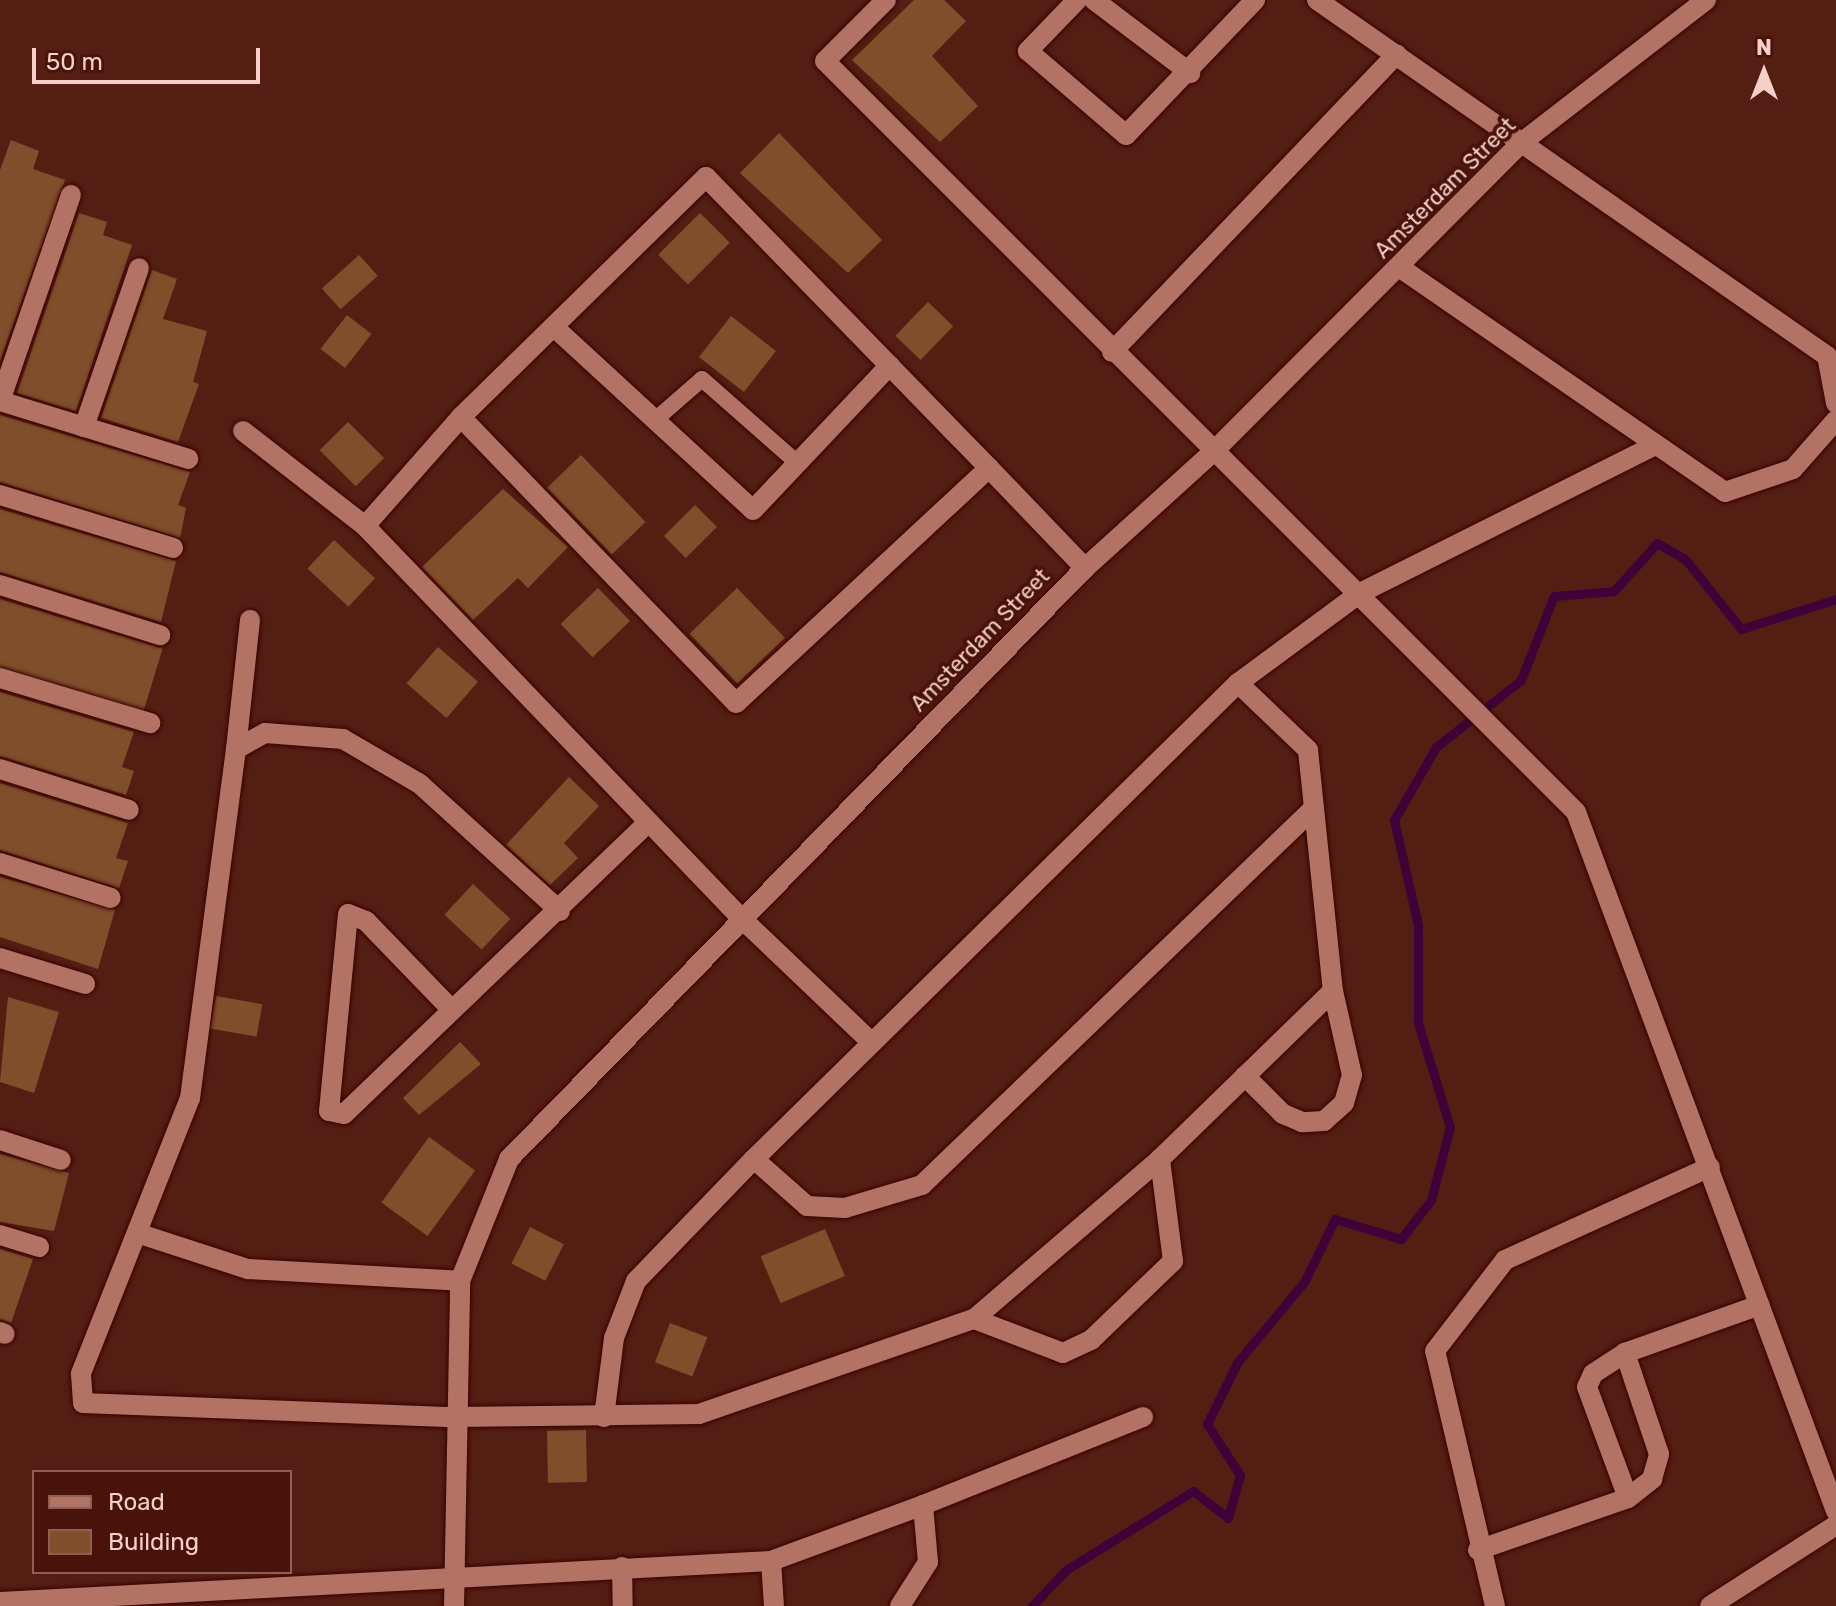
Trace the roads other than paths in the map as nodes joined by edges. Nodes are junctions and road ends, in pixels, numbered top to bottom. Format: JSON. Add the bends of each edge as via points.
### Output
{"nodes":[{"id":1,"x":886,"y":0,"type":"edge"},
{"id":2,"x":1077,"y":0,"type":"edge"},
{"id":3,"x":1094,"y":0,"type":"edge"},
{"id":4,"x":1255,"y":0,"type":"edge"},
{"id":5,"x":1317,"y":0,"type":"edge"},
{"id":6,"x":1706,"y":0,"type":"edge"},
{"id":7,"x":1397,"y":54,"type":"junction"},
{"id":8,"x":1190,"y":73,"type":"junction"},
{"id":9,"x":1521,"y":143,"type":"junction"},
{"id":10,"x":71,"y":195,"type":"dead end"},
{"id":11,"x":1399,"y":267,"type":"junction"},
{"id":12,"x":139,"y":268,"type":"dead end"},
{"id":13,"x":554,"y":327,"type":"junction"},
{"id":14,"x":1112,"y":352,"type":"junction"},
{"id":15,"x":890,"y":365,"type":"junction"},
{"id":16,"x":0,"y":401,"type":"edge"},
{"id":17,"x":1836,"y":403,"type":"edge"},
{"id":18,"x":461,"y":417,"type":"junction"},
{"id":19,"x":655,"y":420,"type":"junction"},
{"id":20,"x":1836,"y":420,"type":"edge"},
{"id":21,"x":84,"y":427,"type":"junction"},
{"id":22,"x":243,"y":431,"type":"dead end"},
{"id":23,"x":1653,"y":446,"type":"junction"},
{"id":24,"x":1213,"y":452,"type":"junction"},
{"id":25,"x":188,"y":459,"type":"dead end"},
{"id":26,"x":794,"y":460,"type":"junction"},
{"id":27,"x":989,"y":468,"type":"junction"},
{"id":28,"x":0,"y":495,"type":"edge"},
{"id":29,"x":365,"y":526,"type":"junction"},
{"id":30,"x":173,"y":548,"type":"dead end"},
{"id":31,"x":1085,"y":568,"type":"junction"},
{"id":32,"x":0,"y":585,"type":"edge"},
{"id":33,"x":1360,"y":593,"type":"junction"},
{"id":34,"x":250,"y":620,"type":"dead end"},
{"id":35,"x":160,"y":635,"type":"dead end"},
{"id":36,"x":0,"y":678,"type":"edge"},
{"id":37,"x":1238,"y":683,"type":"junction"},
{"id":38,"x":150,"y":723,"type":"dead end"},
{"id":39,"x":236,"y":749,"type":"junction"},
{"id":40,"x":0,"y":769,"type":"edge"},
{"id":41,"x":1314,"y":808,"type":"junction"},
{"id":42,"x":129,"y":810,"type":"dead end"},
{"id":43,"x":648,"y":822,"type":"junction"},
{"id":44,"x":0,"y":863,"type":"edge"},
{"id":45,"x":111,"y":898,"type":"dead end"},
{"id":46,"x":560,"y":911,"type":"junction"},
{"id":47,"x":741,"y":918,"type":"junction"},
{"id":48,"x":0,"y":958,"type":"edge"},
{"id":49,"x":85,"y":984,"type":"dead end"},
{"id":50,"x":1333,"y":991,"type":"junction"},
{"id":51,"x":451,"y":1009,"type":"junction"},
{"id":52,"x":870,"y":1041,"type":"junction"},
{"id":53,"x":1245,"y":1076,"type":"junction"},
{"id":54,"x":0,"y":1140,"type":"edge"},
{"id":55,"x":754,"y":1159,"type":"junction"},
{"id":56,"x":1160,"y":1159,"type":"junction"},
{"id":57,"x":61,"y":1160,"type":"dead end"},
{"id":58,"x":1710,"y":1167,"type":"junction"},
{"id":59,"x":140,"y":1234,"type":"junction"},
{"id":60,"x":0,"y":1235,"type":"edge"},
{"id":61,"x":39,"y":1247,"type":"dead end"},
{"id":62,"x":460,"y":1281,"type":"junction"},
{"id":63,"x":1760,"y":1305,"type":"junction"},
{"id":64,"x":974,"y":1319,"type":"junction"},
{"id":65,"x":1625,"y":1353,"type":"junction"},
{"id":66,"x":453,"y":1417,"type":"junction"},
{"id":67,"x":604,"y":1417,"type":"junction"},
{"id":68,"x":1143,"y":1417,"type":"dead end"},
{"id":69,"x":1628,"y":1498,"type":"junction"},
{"id":70,"x":923,"y":1505,"type":"junction"},
{"id":71,"x":1836,"y":1511,"type":"edge"},
{"id":72,"x":1836,"y":1525,"type":"edge"},
{"id":73,"x":1478,"y":1550,"type":"junction"},
{"id":74,"x":771,"y":1561,"type":"junction"},
{"id":75,"x":622,"y":1567,"type":"junction"},
{"id":76,"x":453,"y":1575,"type":"junction"},
{"id":77,"x":275,"y":1597,"type":"edge"},
{"id":78,"x":137,"y":1599,"type":"edge"},
{"id":79,"x":0,"y":1602,"type":"edge"},
{"id":80,"x":454,"y":1606,"type":"edge"},
{"id":81,"x":623,"y":1606,"type":"edge"},
{"id":82,"x":774,"y":1606,"type":"edge"},
{"id":83,"x":900,"y":1606,"type":"edge"},
{"id":84,"x":1495,"y":1606,"type":"edge"},
{"id":85,"x":1710,"y":1606,"type":"edge"}],
"edges":[{"from":1,"to":14,"type":"street","via":[[825,61]]},
{"from":2,"to":8,"type":"street","via":[[1028,51],[1126,135]]},
{"from":3,"to":8,"type":"street"},
{"from":4,"to":8,"type":"street"},
{"from":5,"to":7,"type":"street"},
{"from":6,"to":9,"type":"street","name":"Amsterdam Street"},
{"from":7,"to":9,"type":"street"},
{"from":7,"to":14,"type":"street"},
{"from":9,"to":11,"type":"street","name":"Amsterdam Street"},
{"from":9,"to":17,"type":"street","via":[[1827,356]]},
{"from":10,"to":16,"type":"street"},
{"from":11,"to":23,"type":"street"},
{"from":11,"to":24,"type":"street","name":"Amsterdam Street"},
{"from":12,"to":21,"type":"street"},
{"from":13,"to":15,"type":"street","via":[[706,177]]},
{"from":13,"to":18,"type":"street"},
{"from":13,"to":19,"type":"street"},
{"from":14,"to":24,"type":"street"},
{"from":15,"to":26,"type":"street"},
{"from":15,"to":27,"type":"street"},
{"from":16,"to":21,"type":"street"},
{"from":18,"to":27,"type":"street","via":[[736,703]]},
{"from":18,"to":29,"type":"street"},
{"from":19,"to":26,"type":"lane","via":[[702,379]]},
{"from":19,"to":26,"type":"street","via":[[753,510]]},
{"from":20,"to":23,"type":"street","via":[[1793,469],[1725,492]]},
{"from":21,"to":25,"type":"street"},
{"from":22,"to":29,"type":"street"},
{"from":23,"to":33,"type":"street"},
{"from":24,"to":31,"type":"street","name":"Amsterdam Street"},
{"from":24,"to":33,"type":"street"},
{"from":27,"to":31,"type":"street"},
{"from":28,"to":30,"type":"street"},
{"from":29,"to":43,"type":"street"},
{"from":31,"to":47,"type":"street","name":"Amsterdam Street"},
{"from":32,"to":35,"type":"street"},
{"from":33,"to":37,"type":"street"},
{"from":33,"to":58,"type":"street","via":[[1576,812]]},
{"from":34,"to":39,"type":"street"},
{"from":36,"to":38,"type":"street"},
{"from":37,"to":41,"type":"street","via":[[1308,750]]},
{"from":37,"to":52,"type":"street"},
{"from":39,"to":46,"type":"street","via":[[265,733],[343,739],[420,784]]},
{"from":39,"to":59,"type":"street","via":[[190,1098]]},
{"from":40,"to":42,"type":"street"},
{"from":41,"to":50,"type":"street"},
{"from":41,"to":55,"type":"street","via":[[922,1185],[845,1208],[807,1206]]},
{"from":43,"to":46,"type":"street"},
{"from":43,"to":47,"type":"street"},
{"from":44,"to":45,"type":"street"},
{"from":46,"to":51,"type":"street"},
{"from":47,"to":52,"type":"street"},
{"from":47,"to":62,"type":"street","name":"Amsterdam Street","via":[[509,1159]]},
{"from":48,"to":49,"type":"street"},
{"from":50,"to":53,"type":"street"},
{"from":50,"to":53,"type":"street","via":[[1350,1062],[1344,1103],[1324,1121],[1302,1122],[1283,1114]]},
{"from":51,"to":51,"type":"street","via":[[344,1114],[329,1111],[348,914],[366,921]]},
{"from":52,"to":55,"type":"street"},
{"from":53,"to":56,"type":"street"},
{"from":54,"to":57,"type":"street"},
{"from":55,"to":67,"type":"street","via":[[636,1281],[614,1338]]},
{"from":56,"to":64,"type":"street"},
{"from":56,"to":64,"type":"street","via":[[1173,1261],[1091,1340],[1063,1353]]},
{"from":58,"to":63,"type":"street"},
{"from":58,"to":73,"type":"street","via":[[1505,1260],[1435,1351]]},
{"from":59,"to":62,"type":"street","via":[[248,1269]]},
{"from":59,"to":66,"type":"street","via":[[81,1374],[83,1403]]},
{"from":60,"to":61,"type":"street"},
{"from":62,"to":66,"type":"street","name":"Amsterdam Street"},
{"from":63,"to":65,"type":"street"},
{"from":63,"to":71,"type":"street"},
{"from":64,"to":67,"type":"street","via":[[699,1414]]},
{"from":65,"to":69,"type":"street","via":[[1659,1454],[1652,1479]]},
{"from":65,"to":69,"type":"street","via":[[1593,1374],[1587,1387]]},
{"from":66,"to":67,"type":"street"},
{"from":66,"to":76,"type":"street","name":"Amsterdam Street"},
{"from":68,"to":70,"type":"street"},
{"from":69,"to":73,"type":"street"},
{"from":70,"to":74,"type":"street"},
{"from":70,"to":83,"type":"street","via":[[928,1562]]},
{"from":72,"to":85,"type":"street"},
{"from":73,"to":84,"type":"street"},
{"from":74,"to":75,"type":"street"},
{"from":74,"to":82,"type":"street"},
{"from":75,"to":76,"type":"street"},
{"from":75,"to":81,"type":"street"},
{"from":76,"to":77,"type":"street"},
{"from":76,"to":80,"type":"street","name":"Amsterdam Street"},
{"from":77,"to":78,"type":"street"},
{"from":78,"to":79,"type":"street"}]}
